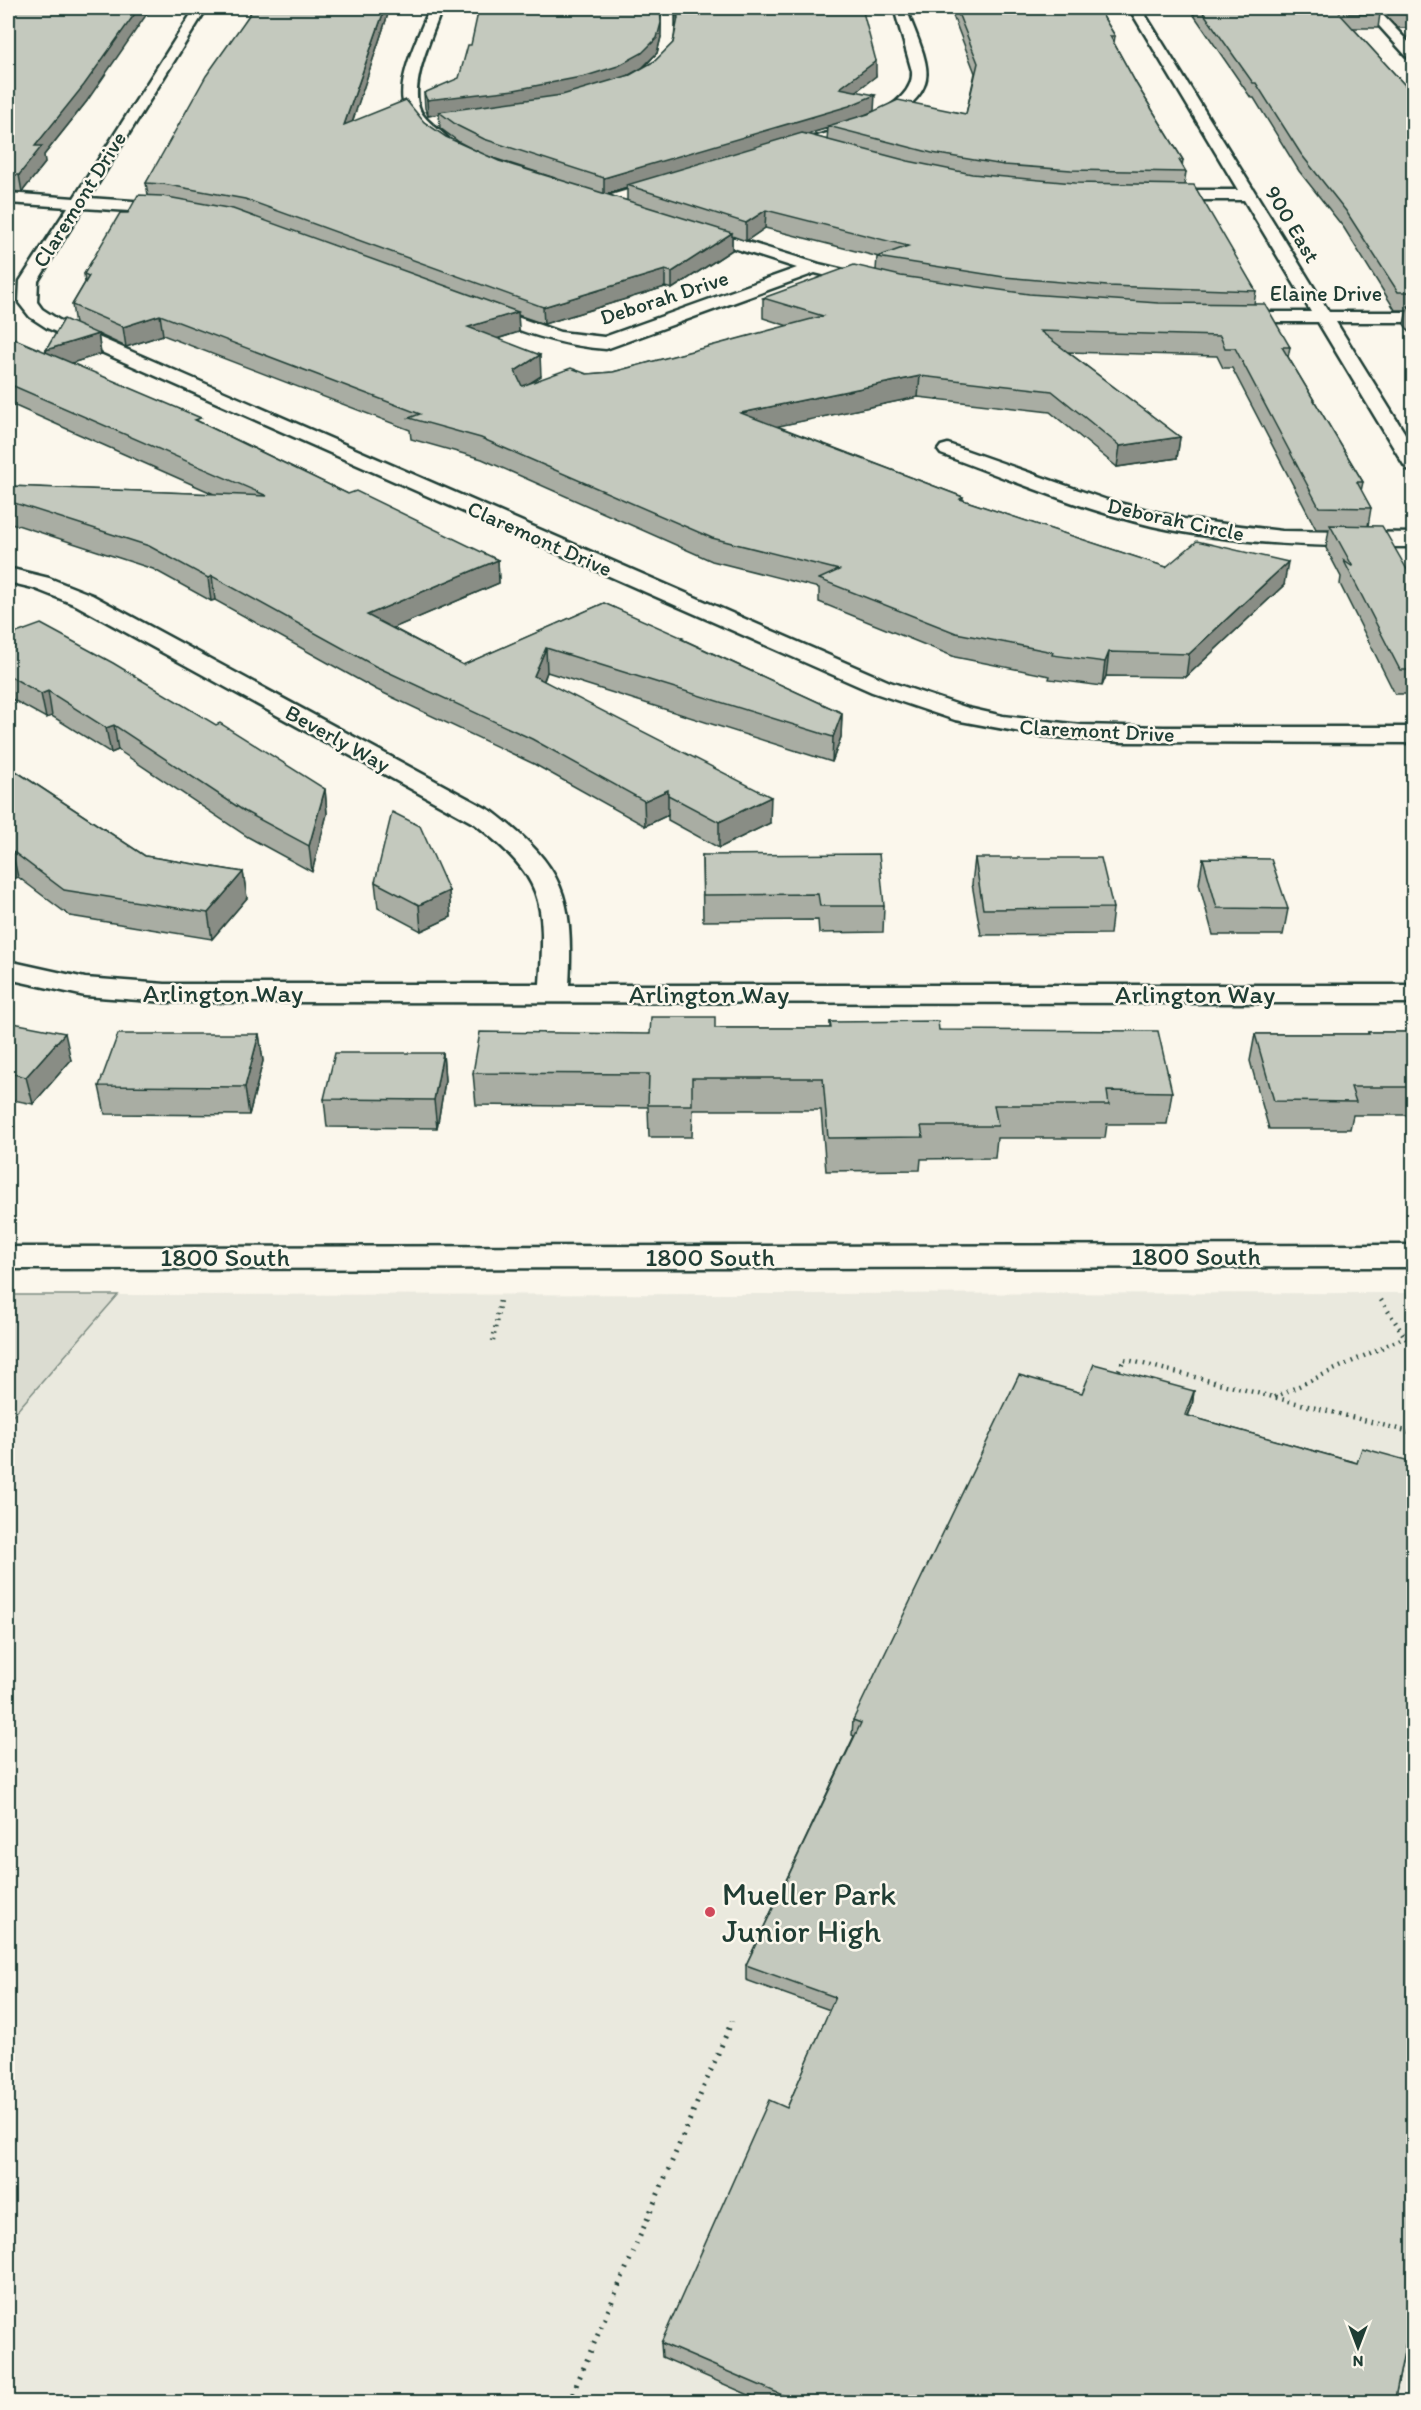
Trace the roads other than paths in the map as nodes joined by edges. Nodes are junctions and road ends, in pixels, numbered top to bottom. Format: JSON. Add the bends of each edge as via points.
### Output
{"nodes":[{"id":1,"x":201,"y":8,"type":"edge"},
{"id":2,"x":436,"y":8,"type":"edge"},
{"id":3,"x":668,"y":8,"type":"edge"},
{"id":4,"x":900,"y":8,"type":"edge"},
{"id":5,"x":1135,"y":8,"type":"edge"},
{"id":6,"x":1369,"y":8,"type":"edge"},
{"id":7,"x":1413,"y":56,"type":"edge"},
{"id":8,"x":622,"y":86,"type":"edge"},
{"id":9,"x":440,"y":121,"type":"edge"},
{"id":10,"x":422,"y":123,"type":"junction"},
{"id":11,"x":804,"y":143,"type":"junction"},
{"id":12,"x":456,"y":149,"type":"edge"},
{"id":13,"x":834,"y":151,"type":"edge"},
{"id":14,"x":759,"y":156,"type":"edge"},
{"id":15,"x":691,"y":176,"type":"edge"},
{"id":16,"x":1136,"y":195,"type":"edge"},
{"id":17,"x":1249,"y":195,"type":"junction"},
{"id":18,"x":8,"y":198,"type":"edge"},
{"id":19,"x":77,"y":202,"type":"junction"},
{"id":20,"x":192,"y":211,"type":"edge"},
{"id":21,"x":637,"y":213,"type":"edge"},
{"id":22,"x":670,"y":223,"type":"edge"},
{"id":23,"x":814,"y":268,"type":"junction"},
{"id":24,"x":888,"y":286,"type":"edge"},
{"id":25,"x":466,"y":304,"type":"edge"},
{"id":26,"x":1212,"y":317,"type":"edge"},
{"id":27,"x":1323,"y":317,"type":"junction"},
{"id":28,"x":1413,"y":317,"type":"edge"},
{"id":29,"x":948,"y":450,"type":"dead end"},
{"id":30,"x":1413,"y":465,"type":"edge"},
{"id":31,"x":1413,"y":540,"type":"edge"},
{"id":32,"x":8,"y":575,"type":"edge"},
{"id":33,"x":1413,"y":735,"type":"edge"},
{"id":34,"x":8,"y":970,"type":"edge"},
{"id":35,"x":554,"y":993,"type":"junction"},
{"id":36,"x":1413,"y":994,"type":"edge"},
{"id":37,"x":1413,"y":1256,"type":"edge"},
{"id":38,"x":8,"y":1258,"type":"edge"}],
"edges":[{"from":1,"to":19,"type":"street","name":"Claremont Drive"},
{"from":2,"to":10,"type":"street","via":[[409,94]]},
{"from":3,"to":8,"type":"street","via":[[666,54],[652,70]]},
{"from":4,"to":11,"type":"street","via":[[920,77],[916,92],[888,114]]},
{"from":5,"to":17,"type":"street","name":"900 East"},
{"from":6,"to":7,"type":"street"},
{"from":9,"to":10,"type":"street"},
{"from":10,"to":12,"type":"street"},
{"from":11,"to":13,"type":"street"},
{"from":11,"to":14,"type":"street"},
{"from":15,"to":21,"type":"street","via":[[598,200]]},
{"from":16,"to":17,"type":"street"},
{"from":17,"to":27,"type":"street","name":"900 East"},
{"from":18,"to":19,"type":"street"},
{"from":19,"to":20,"type":"street"},
{"from":19,"to":33,"type":"street","name":"Claremont Drive","via":[[29,281],[26,315],[881,687],[992,723],[1078,734]]},
{"from":22,"to":23,"type":"street"},
{"from":23,"to":24,"type":"street"},
{"from":23,"to":25,"type":"street","name":"Deborah Drive","via":[[606,342],[553,336]]},
{"from":26,"to":27,"type":"street","name":"Elaine Drive"},
{"from":27,"to":28,"type":"street","name":"Elaine Drive"},
{"from":27,"to":30,"type":"street","name":"900 East"},
{"from":29,"to":31,"type":"street","name":"Deborah Circle","via":[[1109,507],[1190,527],[1315,540]]},
{"from":32,"to":35,"type":"street","name":"Beverly Way","via":[[84,600],[484,818],[513,839],[535,863],[550,890],[557,918]]},
{"from":34,"to":35,"type":"street","name":"Arlington Way","via":[[74,986],[153,993]]},
{"from":35,"to":36,"type":"street","name":"Arlington Way"},
{"from":37,"to":38,"type":"street","name":"1800 South"}]}
